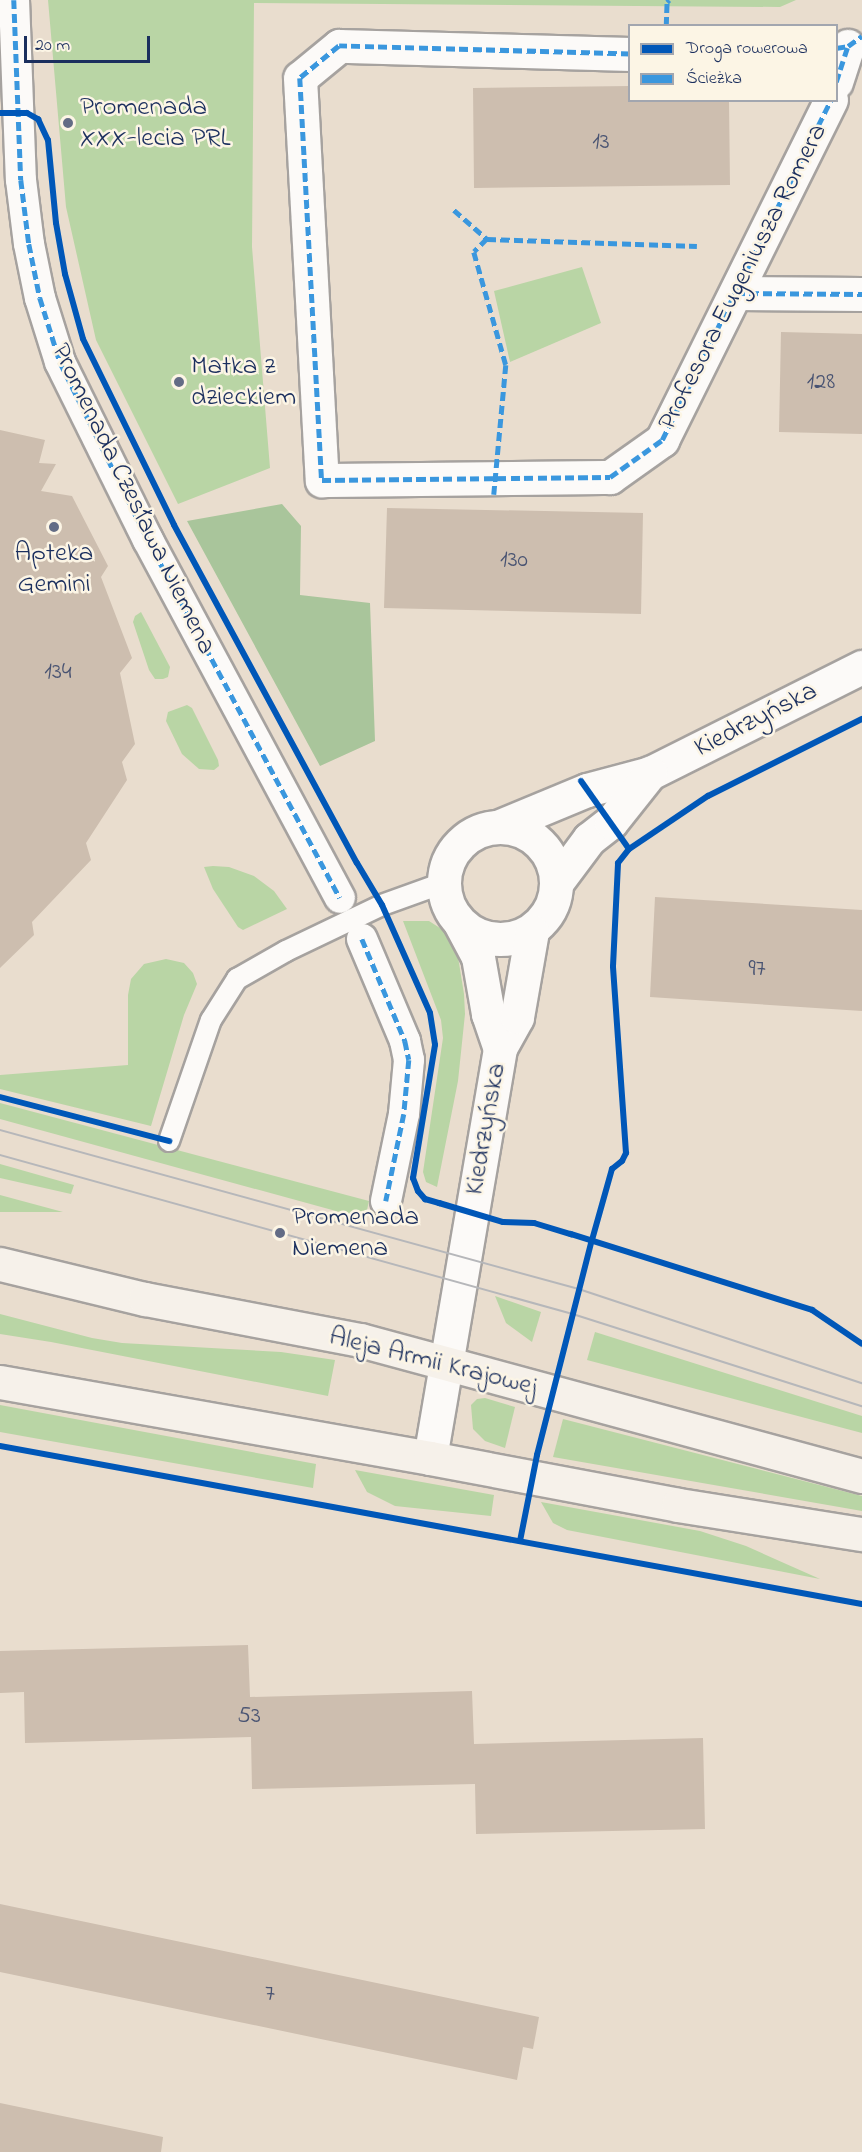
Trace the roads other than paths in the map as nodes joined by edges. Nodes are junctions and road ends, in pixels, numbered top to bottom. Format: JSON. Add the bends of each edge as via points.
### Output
{"nodes":[{"id":1,"x":14,"y":0,"type":"edge"},
{"id":2,"x":849,"y":43,"type":"edge"},
{"id":3,"x":628,"y":54,"type":"edge"},
{"id":4,"x":838,"y":79,"type":"edge"},
{"id":5,"x":830,"y":102,"type":"edge"},
{"id":6,"x":736,"y":292,"type":"junction"},
{"id":7,"x":862,"y":294,"type":"edge"},
{"id":8,"x":862,"y":667,"type":"edge"},
{"id":9,"x":650,"y":773,"type":"junction"},
{"id":10,"x":500,"y":826,"type":"junction"},
{"id":11,"x":557,"y":882,"type":"junction"},
{"id":12,"x":443,"y":883,"type":"junction"},
{"id":13,"x":340,"y":898,"type":"dead end"},
{"id":14,"x":460,"y":923,"type":"junction"},
{"id":15,"x":532,"y":931,"type":"junction"},
{"id":16,"x":362,"y":939,"type":"dead end"},
{"id":17,"x":500,"y":1048,"type":"junction"},
{"id":18,"x":169,"y":1141,"type":"dead end"},
{"id":19,"x":386,"y":1201,"type":"dead end"},
{"id":20,"x":0,"y":1264,"type":"edge"},
{"id":21,"x":446,"y":1364,"type":"junction"},
{"id":22,"x":0,"y":1382,"type":"edge"},
{"id":23,"x":430,"y":1458,"type":"junction"},
{"id":24,"x":862,"y":1476,"type":"edge"},
{"id":25,"x":862,"y":1534,"type":"edge"}],
"edges":[{"from":1,"to":13,"type":"street","name":"Promenada Czesława Niemena","via":[[21,180],[29,244],[40,298],[60,362],[153,551]]},
{"from":2,"to":4,"type":"street"},
{"from":3,"to":6,"type":"street","name":"Profesora Eugeniusza Romera","via":[[339,46],[300,78],[322,480],[610,477],[662,440]]},
{"from":5,"to":6,"type":"street","name":"Profesora Eugeniusza Romera"},
{"from":6,"to":7,"type":"street"},
{"from":8,"to":9,"type":"street","name":"Kiedrzyńska"},
{"from":9,"to":10,"type":"street","name":"Kiedrzyńska","via":[[588,790]]},
{"from":9,"to":11,"type":"street","name":"Kiedrzyńska","via":[[611,822],[589,839]]},
{"from":10,"to":11,"type":"street","via":[[522,830],[540,842],[553,861]]},
{"from":10,"to":12,"type":"street","via":[[479,830],[460,843],[448,861]]},
{"from":11,"to":15,"type":"street","via":[[555,901]]},
{"from":12,"to":14,"type":"street","via":[[447,904]]},
{"from":12,"to":18,"type":"lane","via":[[382,905],[286,951],[237,980],[211,1020]]},
{"from":14,"to":15,"type":"street","via":[[476,934],[494,939],[514,939]]},
{"from":14,"to":17,"type":"street","name":"Kiedrzyńska","via":[[478,957],[488,1014]]},
{"from":15,"to":17,"type":"street","name":"Kiedrzyńska","via":[[517,1017]]},
{"from":16,"to":19,"type":"street","via":[[405,1041],[409,1060],[404,1114]]},
{"from":17,"to":21,"type":"street","name":"Kiedrzyńska"},
{"from":20,"to":21,"type":"main road","name":"Aleja Armii Krajowej","via":[[145,1299],[360,1340]]},
{"from":21,"to":23,"type":"street","name":"Kiedrzyńska"},
{"from":21,"to":24,"type":"main road","name":"Aleja Armii Krajowej"},
{"from":22,"to":23,"type":"main road"},
{"from":23,"to":25,"type":"main road","via":[[678,1505]]}]}
